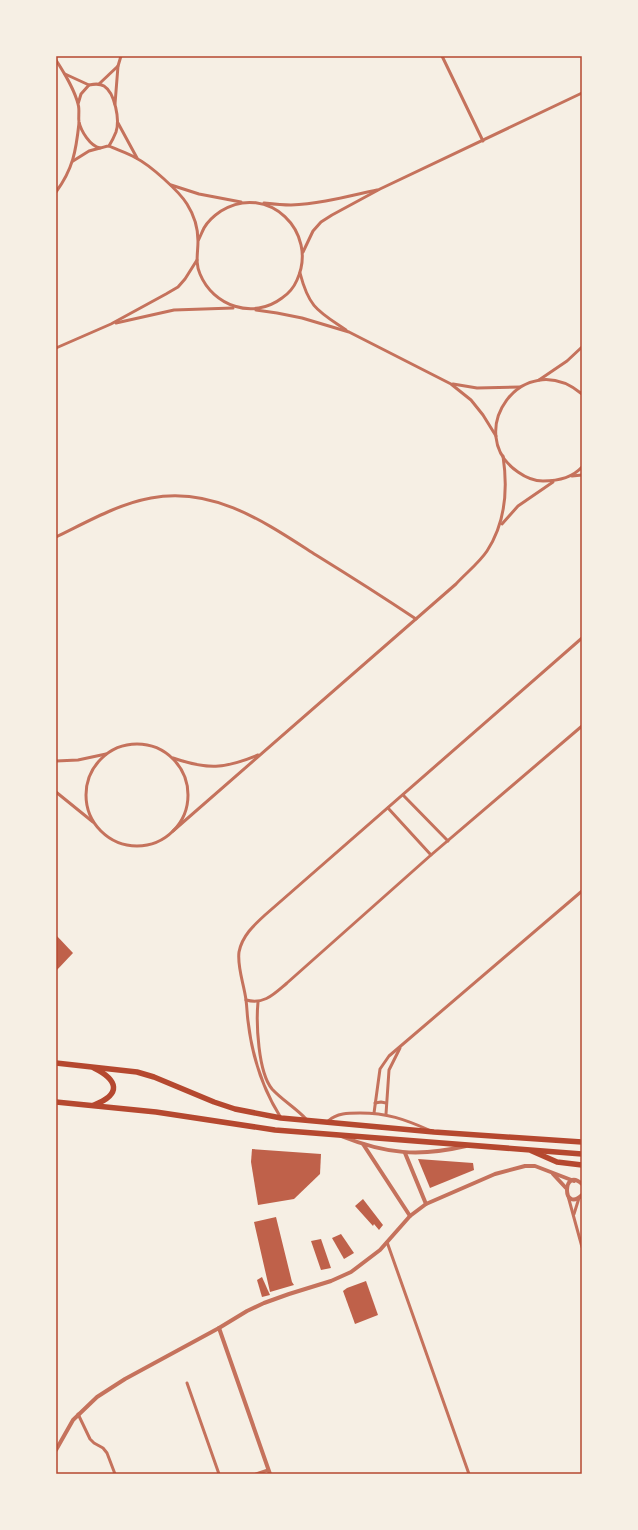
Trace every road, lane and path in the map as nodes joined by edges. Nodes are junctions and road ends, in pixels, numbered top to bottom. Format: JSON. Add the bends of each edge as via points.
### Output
{"nodes":[{"id":1,"x":121,"y":56,"type":"edge"},
{"id":2,"x":442,"y":56,"type":"edge"},
{"id":3,"x":56,"y":60,"type":"edge"},
{"id":4,"x":118,"y":66,"type":"junction"},
{"id":5,"x":65,"y":74,"type":"junction"},
{"id":6,"x":99,"y":84,"type":"junction"},
{"id":7,"x":89,"y":85,"type":"junction"},
{"id":8,"x":582,"y":93,"type":"edge"},
{"id":9,"x":78,"y":104,"type":"junction"},
{"id":10,"x":115,"y":105,"type":"junction"},
{"id":11,"x":79,"y":122,"type":"junction"},
{"id":12,"x":117,"y":122,"type":"junction"},
{"id":13,"x":483,"y":140,"type":"junction"},
{"id":14,"x":108,"y":146,"type":"junction"},
{"id":15,"x":100,"y":148,"type":"junction"},
{"id":16,"x":137,"y":158,"type":"junction"},
{"id":17,"x":73,"y":161,"type":"junction"},
{"id":18,"x":169,"y":184,"type":"junction"},
{"id":19,"x":380,"y":189,"type":"junction"},
{"id":20,"x":56,"y":192,"type":"edge"},
{"id":21,"x":243,"y":203,"type":"junction"},
{"id":22,"x":258,"y":203,"type":"junction"},
{"id":23,"x":198,"y":241,"type":"junction"},
{"id":24,"x":303,"y":252,"type":"junction"},
{"id":25,"x":196,"y":260,"type":"junction"},
{"id":26,"x":300,"y":273,"type":"junction"},
{"id":27,"x":238,"y":308,"type":"junction"},
{"id":28,"x":248,"y":310,"type":"junction"},
{"id":29,"x":111,"y":324,"type":"junction"},
{"id":30,"x":349,"y":332,"type":"junction"},
{"id":31,"x":582,"y":347,"type":"edge"},
{"id":32,"x":56,"y":348,"type":"edge"},
{"id":33,"x":539,"y":380,"type":"junction"},
{"id":34,"x":451,"y":384,"type":"junction"},
{"id":35,"x":520,"y":387,"type":"junction"},
{"id":36,"x":582,"y":394,"type":"edge"},
{"id":37,"x":496,"y":436,"type":"junction"},
{"id":38,"x":503,"y":456,"type":"junction"},
{"id":39,"x":582,"y":468,"type":"edge"},
{"id":40,"x":582,"y":475,"type":"edge"},
{"id":41,"x":570,"y":476,"type":"junction"},
{"id":42,"x":554,"y":481,"type":"junction"},
{"id":43,"x":501,"y":525,"type":"junction"},
{"id":44,"x":56,"y":537,"type":"edge"},
{"id":45,"x":416,"y":619,"type":"junction"},
{"id":46,"x":582,"y":638,"type":"edge"},
{"id":47,"x":582,"y":726,"type":"edge"},
{"id":48,"x":106,"y":754,"type":"junction"},
{"id":49,"x":260,"y":754,"type":"junction"},
{"id":50,"x":172,"y":757,"type":"junction"},
{"id":51,"x":56,"y":761,"type":"edge"},
{"id":52,"x":56,"y":792,"type":"edge"},
{"id":53,"x":403,"y":795,"type":"junction"},
{"id":54,"x":388,"y":808,"type":"junction"},
{"id":55,"x":95,"y":823,"type":"junction"},
{"id":56,"x":173,"y":831,"type":"junction"},
{"id":57,"x":448,"y":841,"type":"junction"},
{"id":58,"x":431,"y":855,"type":"junction"},
{"id":59,"x":582,"y":891,"type":"edge"},
{"id":60,"x":246,"y":1000,"type":"junction"},
{"id":61,"x":258,"y":1002,"type":"junction"},
{"id":62,"x":259,"y":1046,"type":"junction"},
{"id":63,"x":400,"y":1046,"type":"junction"},
{"id":64,"x":253,"y":1047,"type":"junction"},
{"id":65,"x":384,"y":1062,"type":"junction"},
{"id":66,"x":56,"y":1063,"type":"edge"},
{"id":67,"x":391,"y":1064,"type":"junction"},
{"id":68,"x":90,"y":1066,"type":"junction"},
{"id":69,"x":260,"y":1076,"type":"junction"},
{"id":70,"x":265,"y":1076,"type":"junction"},
{"id":71,"x":56,"y":1102,"type":"edge"},
{"id":72,"x":375,"y":1103,"type":"junction"},
{"id":73,"x":386,"y":1103,"type":"junction"},
{"id":74,"x":92,"y":1106,"type":"junction"},
{"id":75,"x":374,"y":1113,"type":"junction"},
{"id":76,"x":386,"y":1114,"type":"junction"},
{"id":77,"x":280,"y":1118,"type":"junction"},
{"id":78,"x":307,"y":1120,"type":"junction"},
{"id":79,"x":326,"y":1123,"type":"junction"},
{"id":80,"x":434,"y":1132,"type":"junction"},
{"id":81,"x":335,"y":1134,"type":"junction"},
{"id":82,"x":582,"y":1142,"type":"edge"},
{"id":83,"x":363,"y":1144,"type":"junction"},
{"id":84,"x":470,"y":1145,"type":"junction"},
{"id":85,"x":528,"y":1150,"type":"junction"},
{"id":86,"x":405,"y":1153,"type":"junction"},
{"id":87,"x":582,"y":1154,"type":"edge"},
{"id":88,"x":582,"y":1165,"type":"edge"},
{"id":89,"x":553,"y":1174,"type":"junction"},
{"id":90,"x":574,"y":1181,"type":"junction"},
{"id":91,"x":581,"y":1182,"type":"edge"},
{"id":92,"x":566,"y":1188,"type":"junction"},
{"id":93,"x":568,"y":1196,"type":"junction"},
{"id":94,"x":580,"y":1197,"type":"edge"},
{"id":95,"x":426,"y":1204,"type":"junction"},
{"id":96,"x":574,"y":1214,"type":"junction"},
{"id":97,"x":410,"y":1216,"type":"junction"},
{"id":98,"x":387,"y":1242,"type":"junction"},
{"id":99,"x":582,"y":1247,"type":"edge"},
{"id":100,"x":219,"y":1328,"type":"junction"},
{"id":101,"x":187,"y":1383,"type":"dead end"},
{"id":102,"x":78,"y":1414,"type":"junction"},
{"id":103,"x":56,"y":1450,"type":"edge"},
{"id":104,"x":269,"y":1472,"type":"edge"},
{"id":105,"x":115,"y":1474,"type":"edge"},
{"id":106,"x":219,"y":1474,"type":"edge"},
{"id":107,"x":256,"y":1474,"type":"edge"},
{"id":108,"x":469,"y":1474,"type":"edge"}],
"edges":[{"from":1,"to":4,"type":"street"},
{"from":2,"to":13,"type":"street"},
{"from":3,"to":5,"type":"street"},
{"from":4,"to":6,"type":"street"},
{"from":4,"to":10,"type":"street"},
{"from":5,"to":7,"type":"street"},
{"from":5,"to":9,"type":"street"},
{"from":6,"to":7,"type":"street"},
{"from":6,"to":10,"type":"street","via":[[108,89]]},
{"from":7,"to":9,"type":"street","via":[[81,94]]},
{"from":8,"to":13,"type":"street"},
{"from":9,"to":11,"type":"street"},
{"from":10,"to":12,"type":"street"},
{"from":11,"to":15,"type":"street","via":[[89,141]]},
{"from":11,"to":17,"type":"street"},
{"from":12,"to":14,"type":"street","via":[[116,131]]},
{"from":12,"to":16,"type":"street"},
{"from":13,"to":19,"type":"street"},
{"from":14,"to":15,"type":"street"},
{"from":14,"to":16,"type":"street"},
{"from":15,"to":17,"type":"street","via":[[89,151]]},
{"from":16,"to":18,"type":"street"},
{"from":17,"to":20,"type":"street"},
{"from":18,"to":21,"type":"street","via":[[199,194]]},
{"from":18,"to":23,"type":"street","via":[[191,209]]},
{"from":19,"to":22,"type":"street","via":[[312,203]]},
{"from":19,"to":24,"type":"street","via":[[321,222],[313,231]]},
{"from":21,"to":22,"type":"street"},
{"from":21,"to":23,"type":"street","via":[[228,207],[214,215],[204,227]]},
{"from":22,"to":24,"type":"street","via":[[276,210],[291,222],[298,233]]},
{"from":23,"to":25,"type":"street"},
{"from":24,"to":26,"type":"street"},
{"from":25,"to":27,"type":"street","via":[[207,288],[218,299]]},
{"from":25,"to":29,"type":"street","via":[[178,287]]},
{"from":26,"to":28,"type":"street","via":[[288,294],[263,308]]},
{"from":26,"to":30,"type":"street","via":[[304,290],[313,305]]},
{"from":27,"to":28,"type":"street"},
{"from":27,"to":29,"type":"street","via":[[174,310]]},
{"from":28,"to":30,"type":"street","via":[[302,318]]},
{"from":29,"to":32,"type":"street"},
{"from":30,"to":34,"type":"street"},
{"from":31,"to":33,"type":"street"},
{"from":33,"to":35,"type":"street"},
{"from":33,"to":36,"type":"street","via":[[563,382]]},
{"from":34,"to":35,"type":"street","via":[[477,388]]},
{"from":34,"to":37,"type":"street","via":[[471,400]]},
{"from":35,"to":37,"type":"street","via":[[509,396],[501,408],[496,421]]},
{"from":37,"to":38,"type":"street"},
{"from":38,"to":42,"type":"street","via":[[512,468],[525,476],[539,481]]},
{"from":38,"to":43,"type":"street","via":[[506,494]]},
{"from":39,"to":41,"type":"street"},
{"from":40,"to":41,"type":"street"},
{"from":41,"to":42,"type":"street"},
{"from":42,"to":43,"type":"street","via":[[518,506]]},
{"from":43,"to":45,"type":"street","via":[[482,558]]},
{"from":44,"to":45,"type":"street","via":[[117,508],[152,498],[197,497],[215,501],[237,508],[265,523]]},
{"from":45,"to":49,"type":"street"},
{"from":46,"to":53,"type":"street"},
{"from":47,"to":57,"type":"street"},
{"from":48,"to":50,"type":"street","via":[[118,747],[146,744]]},
{"from":48,"to":51,"type":"street","via":[[78,760]]},
{"from":48,"to":55,"type":"street","via":[[95,765],[88,779],[88,809]]},
{"from":49,"to":50,"type":"street","via":[[239,763],[207,767]]},
{"from":49,"to":56,"type":"street"},
{"from":50,"to":56,"type":"street","via":[[186,780],[188,794],[182,820]]},
{"from":52,"to":55,"type":"street"},
{"from":53,"to":54,"type":"street"},
{"from":53,"to":57,"type":"street"},
{"from":54,"to":58,"type":"street"},
{"from":54,"to":60,"type":"street","via":[[250,929],[242,941],[239,952]]},
{"from":55,"to":56,"type":"street","via":[[105,834],[118,842],[133,845],[148,845],[162,840]]},
{"from":57,"to":58,"type":"street"},
{"from":58,"to":61,"type":"street","via":[[273,995]]},
{"from":59,"to":63,"type":"street"},
{"from":60,"to":61,"type":"street"},
{"from":60,"to":64,"type":"street"},
{"from":61,"to":62,"type":"street","via":[[256,1022]]},
{"from":62,"to":64,"type":"street"},
{"from":62,"to":70,"type":"street"},
{"from":63,"to":65,"type":"street"},
{"from":63,"to":67,"type":"street"},
{"from":64,"to":69,"type":"street"},
{"from":65,"to":67,"type":"street"},
{"from":65,"to":72,"type":"street","via":[[380,1069]]},
{"from":66,"to":68,"type":"highway"},
{"from":67,"to":73,"type":"street"},
{"from":68,"to":74,"type":"highway","via":[[112,1081],[114,1086],[114,1092],[105,1101]]},
{"from":68,"to":77,"type":"highway","via":[[149,1075],[235,1109]]},
{"from":69,"to":70,"type":"street"},
{"from":69,"to":77,"type":"street"},
{"from":70,"to":78,"type":"street","via":[[271,1088]]},
{"from":71,"to":74,"type":"highway"},
{"from":72,"to":73,"type":"street"},
{"from":72,"to":75,"type":"street"},
{"from":73,"to":76,"type":"street"},
{"from":74,"to":81,"type":"highway","via":[[156,1112],[275,1130]]},
{"from":75,"to":76,"type":"street"},
{"from":75,"to":79,"type":"street","via":[[336,1115]]},
{"from":76,"to":80,"type":"street"},
{"from":77,"to":78,"type":"highway"},
{"from":78,"to":79,"type":"highway"},
{"from":79,"to":80,"type":"highway"},
{"from":80,"to":82,"type":"highway"},
{"from":81,"to":83,"type":"street"},
{"from":81,"to":84,"type":"highway"},
{"from":83,"to":86,"type":"street"},
{"from":83,"to":97,"type":"street"},
{"from":84,"to":85,"type":"highway"},
{"from":84,"to":86,"type":"street","via":[[428,1153]]},
{"from":85,"to":87,"type":"highway"},
{"from":85,"to":88,"type":"highway","via":[[557,1162]]},
{"from":86,"to":95,"type":"street"},
{"from":89,"to":90,"type":"street"},
{"from":89,"to":92,"type":"street"},
{"from":89,"to":95,"type":"street","via":[[535,1166],[525,1166],[495,1174]]},
{"from":90,"to":91,"type":"street"},
{"from":90,"to":92,"type":"street","via":[[568,1183]]},
{"from":92,"to":93,"type":"street"},
{"from":93,"to":94,"type":"street","via":[[573,1199]]},
{"from":93,"to":96,"type":"street"},
{"from":94,"to":96,"type":"street"},
{"from":95,"to":97,"type":"street"},
{"from":96,"to":99,"type":"street"},
{"from":97,"to":98,"type":"street"},
{"from":98,"to":100,"type":"street","via":[[351,1272],[332,1281],[264,1303]]},
{"from":98,"to":108,"type":"street"},
{"from":100,"to":102,"type":"street","via":[[125,1379],[97,1397]]},
{"from":100,"to":104,"type":"street"},
{"from":101,"to":106,"type":"street"},
{"from":102,"to":103,"type":"street"},
{"from":102,"to":105,"type":"street","via":[[90,1439],[107,1453]]},
{"from":104,"to":107,"type":"street"}]}
